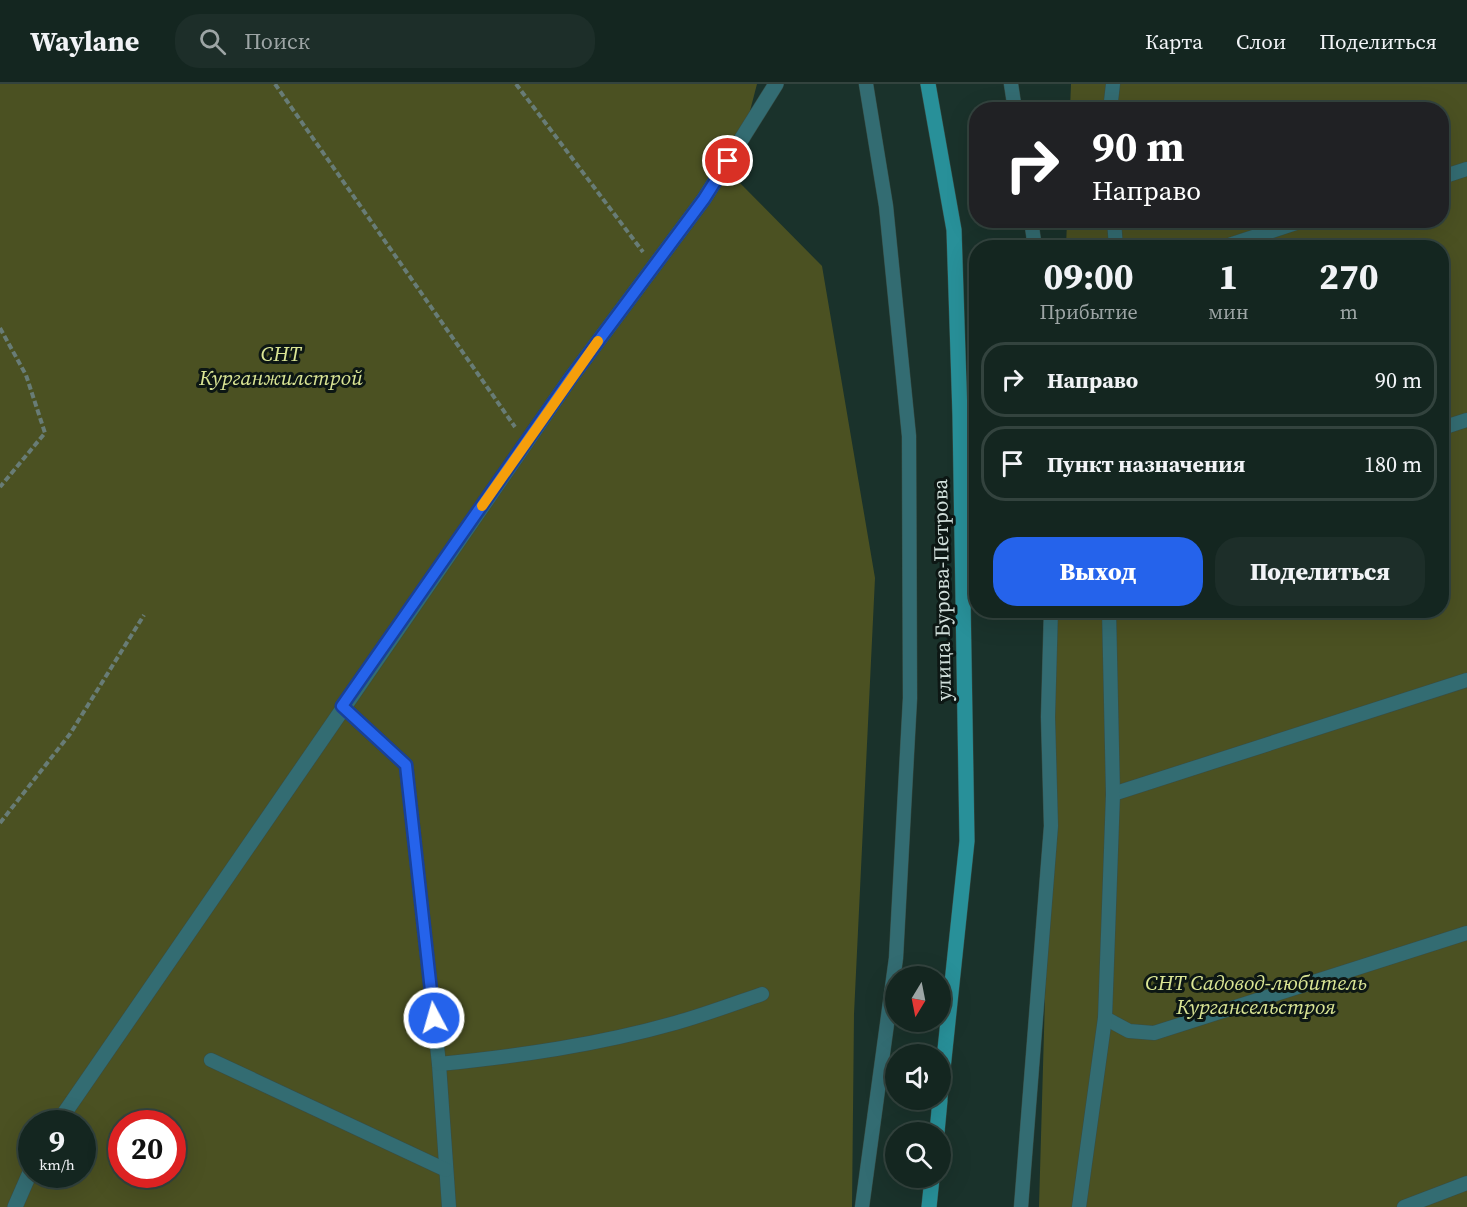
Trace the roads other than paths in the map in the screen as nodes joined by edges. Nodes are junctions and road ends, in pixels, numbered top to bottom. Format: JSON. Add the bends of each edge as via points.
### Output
{"nodes":[{"id":1,"x":776,"y":84,"type":"edge"},
{"id":2,"x":866,"y":84,"type":"edge"},
{"id":3,"x":928,"y":84,"type":"edge"},
{"id":4,"x":1011,"y":84,"type":"edge"},
{"id":5,"x":1113,"y":84,"type":"edge"},
{"id":6,"x":1014,"y":102,"type":"edge"},
{"id":7,"x":1111,"y":102,"type":"edge"},
{"id":8,"x":1467,"y":169,"type":"edge"},
{"id":9,"x":1449,"y":175,"type":"edge"},
{"id":10,"x":1281,"y":228,"type":"edge"},
{"id":11,"x":1244,"y":240,"type":"edge"},
{"id":12,"x":1467,"y":420,"type":"edge"},
{"id":13,"x":1449,"y":426,"type":"edge"},
{"id":14,"x":1051,"y":618,"type":"edge"},
{"id":15,"x":1109,"y":618,"type":"edge"},
{"id":16,"x":1467,"y":680,"type":"edge"},
{"id":17,"x":342,"y":706,"type":"junction"},
{"id":18,"x":1113,"y":794,"type":"junction"},
{"id":19,"x":1467,"y":933,"type":"edge"},
{"id":20,"x":762,"y":994,"type":"dead end"},
{"id":21,"x":1105,"y":1018,"type":"junction"},
{"id":22,"x":946,"y":1044,"type":"edge"},
{"id":23,"x":211,"y":1060,"type":"dead end"},
{"id":24,"x":439,"y":1064,"type":"junction"},
{"id":25,"x":67,"y":1110,"type":"edge"},
{"id":26,"x":446,"y":1170,"type":"junction"},
{"id":27,"x":1467,"y":1183,"type":"edge"},
{"id":28,"x":23,"y":1188,"type":"edge"},
{"id":29,"x":931,"y":1188,"type":"edge"},
{"id":30,"x":15,"y":1207,"type":"edge"},
{"id":31,"x":449,"y":1207,"type":"edge"},
{"id":32,"x":862,"y":1207,"type":"edge"},
{"id":33,"x":929,"y":1207,"type":"edge"},
{"id":34,"x":1021,"y":1207,"type":"edge"},
{"id":35,"x":1079,"y":1207,"type":"edge"},
{"id":36,"x":1404,"y":1207,"type":"edge"}],
"edges":[{"from":1,"to":17,"type":"street","via":[[704,199],[526,442]]},
{"from":2,"to":32,"type":"lane","via":[[886,206],[909,436],[910,698],[896,958]]},
{"from":3,"to":22,"type":"main road","name":"улица Бурова-Петрова","via":[[954,230],[960,416],[967,841]]},
{"from":4,"to":6,"type":"lane"},
{"from":5,"to":7,"type":"lane"},
{"from":8,"to":9,"type":"lane"},
{"from":10,"to":11,"type":"lane"},
{"from":12,"to":13,"type":"lane"},
{"from":14,"to":34,"type":"lane","via":[[1051,825]]},
{"from":15,"to":18,"type":"lane"},
{"from":16,"to":18,"type":"lane"},
{"from":17,"to":24,"type":"lane","via":[[406,765]]},
{"from":17,"to":25,"type":"street"},
{"from":18,"to":21,"type":"lane"},
{"from":19,"to":21,"type":"lane","via":[[1154,1033],[1129,1031]]},
{"from":20,"to":24,"type":"lane","via":[[676,1023],[592,1044]]},
{"from":21,"to":35,"type":"lane"},
{"from":23,"to":26,"type":"lane"},
{"from":24,"to":26,"type":"lane"},
{"from":26,"to":31,"type":"lane"},
{"from":27,"to":36,"type":"lane"},
{"from":28,"to":30,"type":"street"},
{"from":29,"to":33,"type":"main road"}]}
